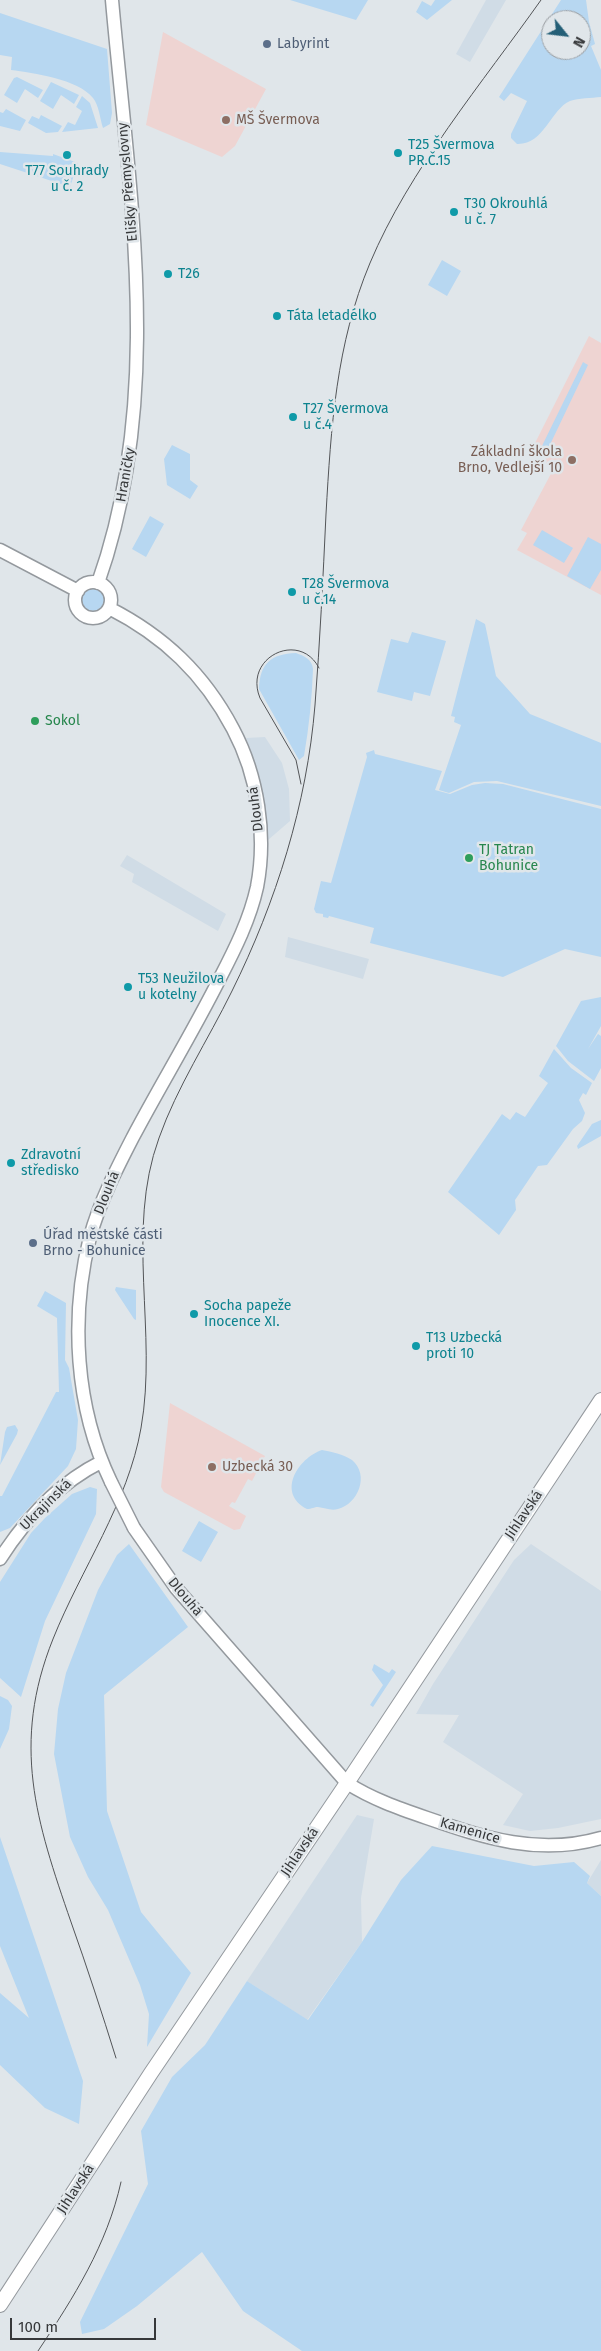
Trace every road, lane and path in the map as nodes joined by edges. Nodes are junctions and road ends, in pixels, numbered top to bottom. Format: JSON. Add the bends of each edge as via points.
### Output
{"nodes":[{"id":1,"x":112,"y":0,"type":"edge"},
{"id":2,"x":137,"y":364,"type":"joint"},
{"id":3,"x":0,"y":550,"type":"edge"},
{"id":4,"x":98,"y":583,"type":"junction"},
{"id":5,"x":78,"y":591,"type":"junction"},
{"id":6,"x":109,"y":608,"type":"junction"},
{"id":7,"x":601,"y":1400,"type":"edge"},
{"id":8,"x":101,"y":1462,"type":"junction"},
{"id":9,"x":0,"y":1559,"type":"edge"},
{"id":10,"x":347,"y":1783,"type":"junction"},
{"id":11,"x":601,"y":1838,"type":"edge"},
{"id":12,"x":0,"y":2305,"type":"edge"}],
"edges":[{"from":1,"to":2,"type":"street","name":"Elišky Přemyslovny","via":[[135,264]]},
{"from":2,"to":4,"type":"street","name":"Hraničky","via":[[126,474],[111,543]]},
{"from":3,"to":5,"type":"street"},
{"from":4,"to":5,"type":"street","via":[[86,584]]},
{"from":4,"to":6,"type":"street","via":[[109,593]]},
{"from":5,"to":6,"type":"street","via":[[76,606],[86,616],[99,617]]},
{"from":6,"to":8,"type":"street","name":"Dlouhá","via":[[144,628],[189,665],[208,686],[243,748],[254,784],[259,815],[259,861],[253,903],[243,929],[202,1015],[108,1184],[91,1236],[82,1281],[79,1339],[82,1388]]},
{"from":7,"to":10,"type":"main road","name":"Jihlavská"},
{"from":8,"to":9,"type":"street","name":"Ukrajinská","via":[[81,1472],[57,1492],[22,1528]]},
{"from":8,"to":10,"type":"street","name":"Dlouhá","bridge":true,"via":[[134,1528],[176,1588]]},
{"from":10,"to":11,"type":"street","name":"Kamenice","via":[[378,1801],[483,1838],[533,1846],[580,1844]]},
{"from":10,"to":12,"type":"main road","name":"Jihlavská","via":[[156,2065]]}]}
